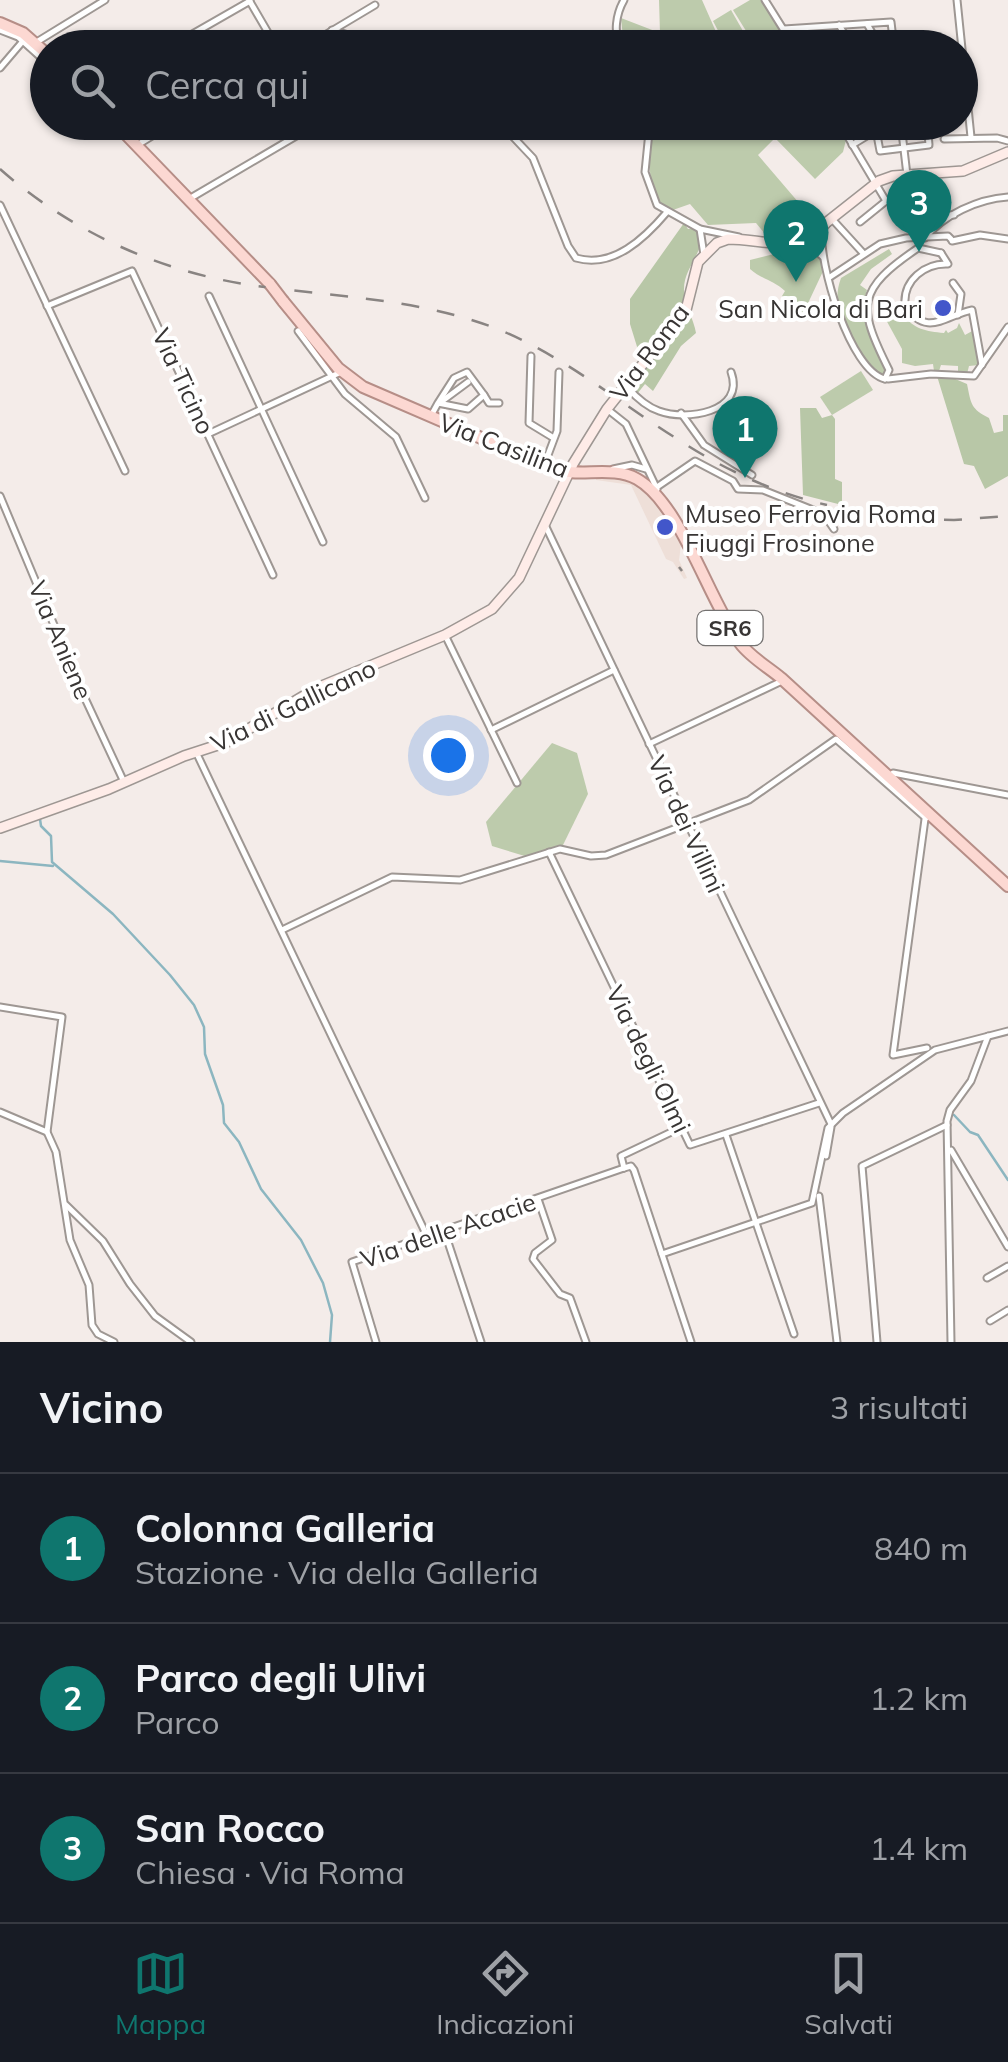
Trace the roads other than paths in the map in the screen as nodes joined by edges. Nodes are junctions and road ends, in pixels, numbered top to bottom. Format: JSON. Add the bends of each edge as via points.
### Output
{"nodes":[{"id":1,"x":105,"y":0,"type":"edge"},
{"id":2,"x":249,"y":0,"type":"edge"},
{"id":3,"x":624,"y":0,"type":"edge"},
{"id":4,"x":775,"y":0,"type":"edge"},
{"id":5,"x":957,"y":0,"type":"edge"},
{"id":6,"x":765,"y":1,"type":"edge"},
{"id":7,"x":375,"y":5,"type":"dead end"},
{"id":8,"x":866,"y":24,"type":"junction"},
{"id":9,"x":839,"y":25,"type":"junction"},
{"id":10,"x":0,"y":27,"type":"edge"},
{"id":11,"x":784,"y":29,"type":"joint"},
{"id":12,"x":51,"y":30,"type":"edge"},
{"id":13,"x":198,"y":30,"type":"edge"},
{"id":14,"x":267,"y":30,"type":"edge"},
{"id":15,"x":331,"y":30,"type":"edge"},
{"id":16,"x":618,"y":30,"type":"edge"},
{"id":17,"x":842,"y":30,"type":"edge"},
{"id":18,"x":870,"y":30,"type":"edge"},
{"id":19,"x":891,"y":30,"type":"edge"},
{"id":20,"x":959,"y":30,"type":"edge"},
{"id":21,"x":29,"y":42,"type":"joint"},
{"id":22,"x":0,"y":68,"type":"edge"},
{"id":23,"x":978,"y":138,"type":"edge"},
{"id":24,"x":130,"y":140,"type":"edge"},
{"id":25,"x":146,"y":140,"type":"edge"},
{"id":26,"x":289,"y":140,"type":"edge"},
{"id":27,"x":516,"y":140,"type":"edge"},
{"id":28,"x":648,"y":140,"type":"edge"},
{"id":29,"x":850,"y":140,"type":"edge"},
{"id":30,"x":859,"y":140,"type":"edge"},
{"id":31,"x":877,"y":140,"type":"edge"},
{"id":32,"x":903,"y":140,"type":"edge"},
{"id":33,"x":929,"y":140,"type":"edge"},
{"id":34,"x":1008,"y":142,"type":"edge"},
{"id":35,"x":852,"y":144,"type":"junction"},
{"id":36,"x":136,"y":146,"type":"junction"},
{"id":37,"x":904,"y":148,"type":"junction"},
{"id":38,"x":1008,"y":152,"type":"edge"},
{"id":39,"x":906,"y":174,"type":"junction"},
{"id":40,"x":875,"y":183,"type":"junction"},
{"id":41,"x":1008,"y":197,"type":"edge"},
{"id":42,"x":188,"y":199,"type":"junction"},
{"id":43,"x":886,"y":201,"type":"junction"},
{"id":44,"x":0,"y":205,"type":"edge"},
{"id":45,"x":667,"y":212,"type":"junction"},
{"id":46,"x":954,"y":215,"type":"junction"},
{"id":47,"x":860,"y":222,"type":"dead end"},
{"id":48,"x":826,"y":223,"type":"junction"},
{"id":49,"x":700,"y":228,"type":"junction"},
{"id":50,"x":925,"y":238,"type":"junction"},
{"id":51,"x":812,"y":239,"type":"junction"},
{"id":52,"x":746,"y":240,"type":"junction"},
{"id":53,"x":952,"y":240,"type":"junction"},
{"id":54,"x":1008,"y":240,"type":"edge"},
{"id":55,"x":778,"y":243,"type":"junction"},
{"id":56,"x":821,"y":246,"type":"junction"},
{"id":57,"x":942,"y":253,"type":"junction"},
{"id":58,"x":864,"y":254,"type":"junction"},
{"id":59,"x":704,"y":255,"type":"junction"},
{"id":60,"x":825,"y":260,"type":"junction"},
{"id":61,"x":830,"y":277,"type":"junction"},
{"id":62,"x":952,"y":283,"type":"dead end"},
{"id":63,"x":210,"y":296,"type":"dead end"},
{"id":64,"x":47,"y":306,"type":"junction"},
{"id":65,"x":958,"y":315,"type":"junction"},
{"id":66,"x":1008,"y":328,"type":"edge"},
{"id":67,"x":298,"y":331,"type":"dead end"},
{"id":68,"x":531,"y":356,"type":"dead end"},
{"id":69,"x":982,"y":365,"type":"junction"},
{"id":70,"x":559,"y":372,"type":"dead end"},
{"id":71,"x":730,"y":372,"type":"dead end"},
{"id":72,"x":337,"y":374,"type":"junction"},
{"id":73,"x":886,"y":379,"type":"junction"},
{"id":74,"x":468,"y":382,"type":"dead end"},
{"id":75,"x":625,"y":385,"type":"junction"},
{"id":76,"x":484,"y":395,"type":"junction"},
{"id":77,"x":439,"y":403,"type":"junction"},
{"id":78,"x":499,"y":403,"type":"dead end"},
{"id":79,"x":262,"y":408,"type":"junction"},
{"id":80,"x":607,"y":409,"type":"junction"},
{"id":81,"x":681,"y":413,"type":"junction"},
{"id":82,"x":430,"y":416,"type":"junction"},
{"id":83,"x":208,"y":434,"type":"junction"},
{"id":84,"x":552,"y":437,"type":"junction"},
{"id":85,"x":577,"y":460,"type":"junction"},
{"id":86,"x":544,"y":466,"type":"junction"},
{"id":87,"x":124,"y":471,"type":"dead end"},
{"id":88,"x":648,"y":471,"type":"junction"},
{"id":89,"x":600,"y":473,"type":"junction"},
{"id":90,"x":752,"y":476,"type":"dead end"},
{"id":91,"x":656,"y":487,"type":"junction"},
{"id":92,"x":0,"y":496,"type":"edge"},
{"id":93,"x":425,"y":498,"type":"dead end"},
{"id":94,"x":661,"y":500,"type":"junction"},
{"id":95,"x":544,"y":524,"type":"junction"},
{"id":96,"x":834,"y":529,"type":"dead end"},
{"id":97,"x":324,"y":542,"type":"dead end"},
{"id":98,"x":273,"y":575,"type":"dead end"},
{"id":99,"x":445,"y":635,"type":"junction"},
{"id":100,"x":614,"y":670,"type":"junction"},
{"id":101,"x":784,"y":680,"type":"junction"},
{"id":102,"x":491,"y":730,"type":"junction"},
{"id":103,"x":649,"y":744,"type":"junction"},
{"id":104,"x":196,"y":752,"type":"junction"},
{"id":105,"x":889,"y":776,"type":"junction"},
{"id":106,"x":124,"y":782,"type":"junction"},
{"id":107,"x":516,"y":783,"type":"dead end"},
{"id":108,"x":1008,"y":794,"type":"edge"},
{"id":109,"x":928,"y":816,"type":"junction"},
{"id":110,"x":687,"y":825,"type":"junction"},
{"id":111,"x":0,"y":828,"type":"edge"},
{"id":112,"x":549,"y":852,"type":"junction"},
{"id":113,"x":1008,"y":886,"type":"edge"},
{"id":114,"x":282,"y":930,"type":"junction"},
{"id":115,"x":0,"y":1007,"type":"edge"},
{"id":116,"x":1008,"y":1031,"type":"edge"},
{"id":117,"x":988,"y":1036,"type":"junction"},
{"id":118,"x":927,"y":1048,"type":"dead end"},
{"id":119,"x":819,"y":1103,"type":"junction"},
{"id":120,"x":0,"y":1112,"type":"edge"},
{"id":121,"x":831,"y":1124,"type":"junction"},
{"id":122,"x":946,"y":1125,"type":"junction"},
{"id":123,"x":682,"y":1127,"type":"junction"},
{"id":124,"x":47,"y":1132,"type":"junction"},
{"id":125,"x":726,"y":1134,"type":"junction"},
{"id":126,"x":950,"y":1148,"type":"junction"},
{"id":127,"x":624,"y":1168,"type":"junction"},
{"id":128,"x":538,"y":1199,"type":"junction"},
{"id":129,"x":63,"y":1203,"type":"junction"},
{"id":130,"x":756,"y":1221,"type":"junction"},
{"id":131,"x":444,"y":1230,"type":"junction"},
{"id":132,"x":427,"y":1236,"type":"junction"},
{"id":133,"x":1008,"y":1247,"type":"edge"},
{"id":134,"x":662,"y":1254,"type":"junction"},
{"id":135,"x":1008,"y":1266,"type":"edge"},
{"id":136,"x":986,"y":1278,"type":"dead end"},
{"id":137,"x":1008,"y":1310,"type":"edge"},
{"id":138,"x":990,"y":1320,"type":"dead end"},
{"id":139,"x":794,"y":1334,"type":"dead end"},
{"id":140,"x":114,"y":1342,"type":"edge"},
{"id":141,"x":192,"y":1342,"type":"edge"},
{"id":142,"x":376,"y":1342,"type":"edge"},
{"id":143,"x":481,"y":1342,"type":"edge"},
{"id":144,"x":586,"y":1342,"type":"edge"},
{"id":145,"x":691,"y":1342,"type":"edge"},
{"id":146,"x":838,"y":1342,"type":"edge"},
{"id":147,"x":877,"y":1342,"type":"edge"},
{"id":148,"x":951,"y":1342,"type":"edge"}],
"edges":[{"from":1,"to":12,"type":"street"},
{"from":2,"to":13,"type":"street"},
{"from":2,"to":14,"type":"street"},
{"from":3,"to":16,"type":"street"},
{"from":4,"to":6,"type":"street"},
{"from":5,"to":20,"type":"street"},
{"from":6,"to":11,"type":"street"},
{"from":7,"to":15,"type":"street"},
{"from":8,"to":9,"type":"street"},
{"from":8,"to":18,"type":"street"},
{"from":8,"to":19,"type":"street","via":[[890,22]]},
{"from":9,"to":11,"type":"street"},
{"from":9,"to":17,"type":"street"},
{"from":10,"to":21,"type":"main road","via":[[23,32]]},
{"from":21,"to":22,"type":"street"},
{"from":23,"to":34,"type":"street"},
{"from":24,"to":36,"type":"main road","name":"Via Casilina","number":"SR6"},
{"from":25,"to":36,"type":"street"},
{"from":26,"to":42,"type":"street"},
{"from":27,"to":45,"type":"street","via":[[533,158],[576,258],[614,256]]},
{"from":28,"to":45,"type":"street","via":[[647,184]]},
{"from":29,"to":35,"type":"street"},
{"from":30,"to":35,"type":"street"},
{"from":31,"to":37,"type":"street","via":[[880,151]]},
{"from":32,"to":37,"type":"street"},
{"from":33,"to":37,"type":"street"},
{"from":35,"to":40,"type":"street"},
{"from":36,"to":42,"type":"main road","name":"Via Casilina","number":"SR6"},
{"from":37,"to":39,"type":"street"},
{"from":38,"to":39,"type":"street","via":[[963,171]]},
{"from":39,"to":40,"type":"street"},
{"from":40,"to":43,"type":"street"},
{"from":40,"to":48,"type":"street"},
{"from":41,"to":46,"type":"street"},
{"from":42,"to":72,"type":"main road","name":"Via Casilina","number":"SR6","bridge":true,"via":[[270,284]]},
{"from":43,"to":46,"type":"street","via":[[926,215]]},
{"from":43,"to":47,"type":"street"},
{"from":44,"to":64,"type":"street"},
{"from":45,"to":49,"type":"street"},
{"from":46,"to":50,"type":"street"},
{"from":48,"to":51,"type":"street"},
{"from":48,"to":56,"type":"street"},
{"from":48,"to":58,"type":"street"},
{"from":49,"to":52,"type":"street"},
{"from":49,"to":59,"type":"street"},
{"from":50,"to":53,"type":"street"},
{"from":50,"to":58,"type":"street","via":[[880,244]]},
{"from":51,"to":55,"type":"street"},
{"from":51,"to":55,"type":"street"},
{"from":51,"to":56,"type":"street"},
{"from":51,"to":60,"type":"street"},
{"from":52,"to":55,"type":"street"},
{"from":52,"to":59,"type":"street","via":[[723,240]]},
{"from":53,"to":54,"type":"street"},
{"from":53,"to":57,"type":"street"},
{"from":56,"to":60,"type":"street"},
{"from":57,"to":65,"type":"street","via":[[948,264],[924,268],[904,300],[918,320]]},
{"from":57,"to":73,"type":"street","via":[[920,247],[888,269],[869,294],[870,330],[889,370]]},
{"from":58,"to":61,"type":"street"},
{"from":59,"to":75,"type":"street","name":"Via Roma","via":[[694,269],[686,310]]},
{"from":60,"to":61,"type":"street"},
{"from":61,"to":73,"type":"street","via":[[847,336],[876,376]]},
{"from":62,"to":65,"type":"street","via":[[961,294]]},
{"from":63,"to":79,"type":"street"},
{"from":64,"to":83,"type":"street","name":"Via Ticino","via":[[132,271]]},
{"from":64,"to":87,"type":"street"},
{"from":65,"to":69,"type":"street","via":[[971,310]]},
{"from":66,"to":69,"type":"street"},
{"from":67,"to":72,"type":"street"},
{"from":68,"to":84,"type":"street","via":[[529,423]]},
{"from":69,"to":73,"type":"street","via":[[971,377]]},
{"from":70,"to":84,"type":"street"},
{"from":71,"to":81,"type":"street","via":[[734,388],[723,406]]},
{"from":72,"to":79,"type":"street"},
{"from":72,"to":82,"type":"main road","name":"Via Casilina","number":"SR6"},
{"from":72,"to":93,"type":"street","via":[[348,397],[396,436]]},
{"from":74,"to":77,"type":"street"},
{"from":75,"to":80,"type":"street","name":"Via Roma"},
{"from":75,"to":81,"type":"street","via":[[655,410]]},
{"from":76,"to":77,"type":"street","via":[[467,410]]},
{"from":76,"to":77,"type":"street","via":[[466,372],[454,378]]},
{"from":76,"to":78,"type":"street"},
{"from":77,"to":82,"type":"street"},
{"from":79,"to":83,"type":"street"},
{"from":79,"to":97,"type":"street"},
{"from":80,"to":85,"type":"street","name":"Via Roma"},
{"from":80,"to":88,"type":"street","via":[[626,424]]},
{"from":81,"to":90,"type":"street","via":[[704,445]]},
{"from":82,"to":86,"type":"main road","name":"Via Casilina","number":"SR6"},
{"from":83,"to":98,"type":"street","name":"Via Ticino"},
{"from":84,"to":86,"type":"street"},
{"from":85,"to":86,"type":"main road","name":"Via Casilina","number":"SR6"},
{"from":85,"to":89,"type":"main road","name":"Via Casilina","number":"SR6"},
{"from":85,"to":95,"type":"street","name":"Via di Gallicano"},
{"from":88,"to":89,"type":"street","via":[[632,465]]},
{"from":88,"to":91,"type":"street"},
{"from":89,"to":94,"type":"main road","name":"Via Casilina","number":"SR6","via":[[637,479]]},
{"from":91,"to":94,"type":"street"},
{"from":91,"to":96,"type":"street","via":[[694,461],[738,489],[763,490],[823,515]]},
{"from":92,"to":106,"type":"street","name":"Via Aniene"},
{"from":94,"to":101,"type":"main road","name":"Via Casilina","number":"SR6","via":[[741,644]]},
{"from":95,"to":99,"type":"street","name":"Via di Gallicano","via":[[508,594]]},
{"from":95,"to":100,"type":"street","name":"Via dei Villini"},
{"from":99,"to":102,"type":"street"},
{"from":99,"to":104,"type":"street","name":"Via di Gallicano","via":[[321,686],[232,740]]},
{"from":100,"to":102,"type":"street"},
{"from":100,"to":103,"type":"street","name":"Via dei Villini"},
{"from":101,"to":103,"type":"street"},
{"from":101,"to":105,"type":"main road","name":"Via Casilina","number":"SR6"},
{"from":102,"to":107,"type":"street"},
{"from":103,"to":110,"type":"street","name":"Via dei Villini"},
{"from":104,"to":106,"type":"street","name":"Via di Gallicano"},
{"from":104,"to":114,"type":"street"},
{"from":105,"to":108,"type":"street"},
{"from":105,"to":109,"type":"main road","name":"Via Casilina","number":"SR6"},
{"from":106,"to":111,"type":"street","name":"Via di Gallicano"},
{"from":109,"to":110,"type":"street","via":[[837,739],[749,800]]},
{"from":109,"to":113,"type":"main road","name":"Via Casilina","number":"SR6"},
{"from":109,"to":118,"type":"street","via":[[893,1055]]},
{"from":110,"to":112,"type":"street","via":[[600,857]]},
{"from":110,"to":119,"type":"street","name":"Via dei Villini"},
{"from":112,"to":114,"type":"street","via":[[460,880],[392,877]]},
{"from":112,"to":123,"type":"street","name":"Via degli Olmi"},
{"from":114,"to":132,"type":"street"},
{"from":115,"to":124,"type":"street","via":[[62,1016]]},
{"from":116,"to":117,"type":"street"},
{"from":117,"to":121,"type":"street","via":[[934,1050]]},
{"from":117,"to":122,"type":"street"},
{"from":119,"to":121,"type":"street","name":"Via dei Villini"},
{"from":119,"to":125,"type":"street","name":"Via degli Olmi"},
{"from":120,"to":124,"type":"street"},
{"from":121,"to":130,"type":"street","via":[[813,1202]]},
{"from":121,"to":146,"type":"street","via":[[819,1204]]},
{"from":122,"to":126,"type":"street"},
{"from":122,"to":147,"type":"street","via":[[862,1166]]},
{"from":123,"to":125,"type":"street","name":"Via degli Olmi","via":[[692,1146]]},
{"from":123,"to":127,"type":"street","via":[[621,1156]]},
{"from":124,"to":129,"type":"street"},
{"from":125,"to":130,"type":"street"},
{"from":126,"to":133,"type":"street"},
{"from":126,"to":148,"type":"street"},
{"from":127,"to":128,"type":"street","name":"Via delle Acacie"},
{"from":127,"to":134,"type":"street","via":[[634,1170]]},
{"from":128,"to":131,"type":"street","name":"Via delle Acacie"},
{"from":128,"to":144,"type":"street","via":[[552,1240],[533,1258],[570,1298]]},
{"from":129,"to":140,"type":"street","via":[[89,1285],[92,1328]]},
{"from":129,"to":141,"type":"street","via":[[101,1238],[155,1316]]},
{"from":130,"to":134,"type":"street"},
{"from":130,"to":139,"type":"street"},
{"from":131,"to":132,"type":"street","name":"Via delle Acacie"},
{"from":131,"to":143,"type":"street"},
{"from":132,"to":142,"type":"street","name":"Via delle Acacie","via":[[350,1264]]},
{"from":134,"to":145,"type":"street"},
{"from":135,"to":136,"type":"street"},
{"from":137,"to":138,"type":"street"}]}
